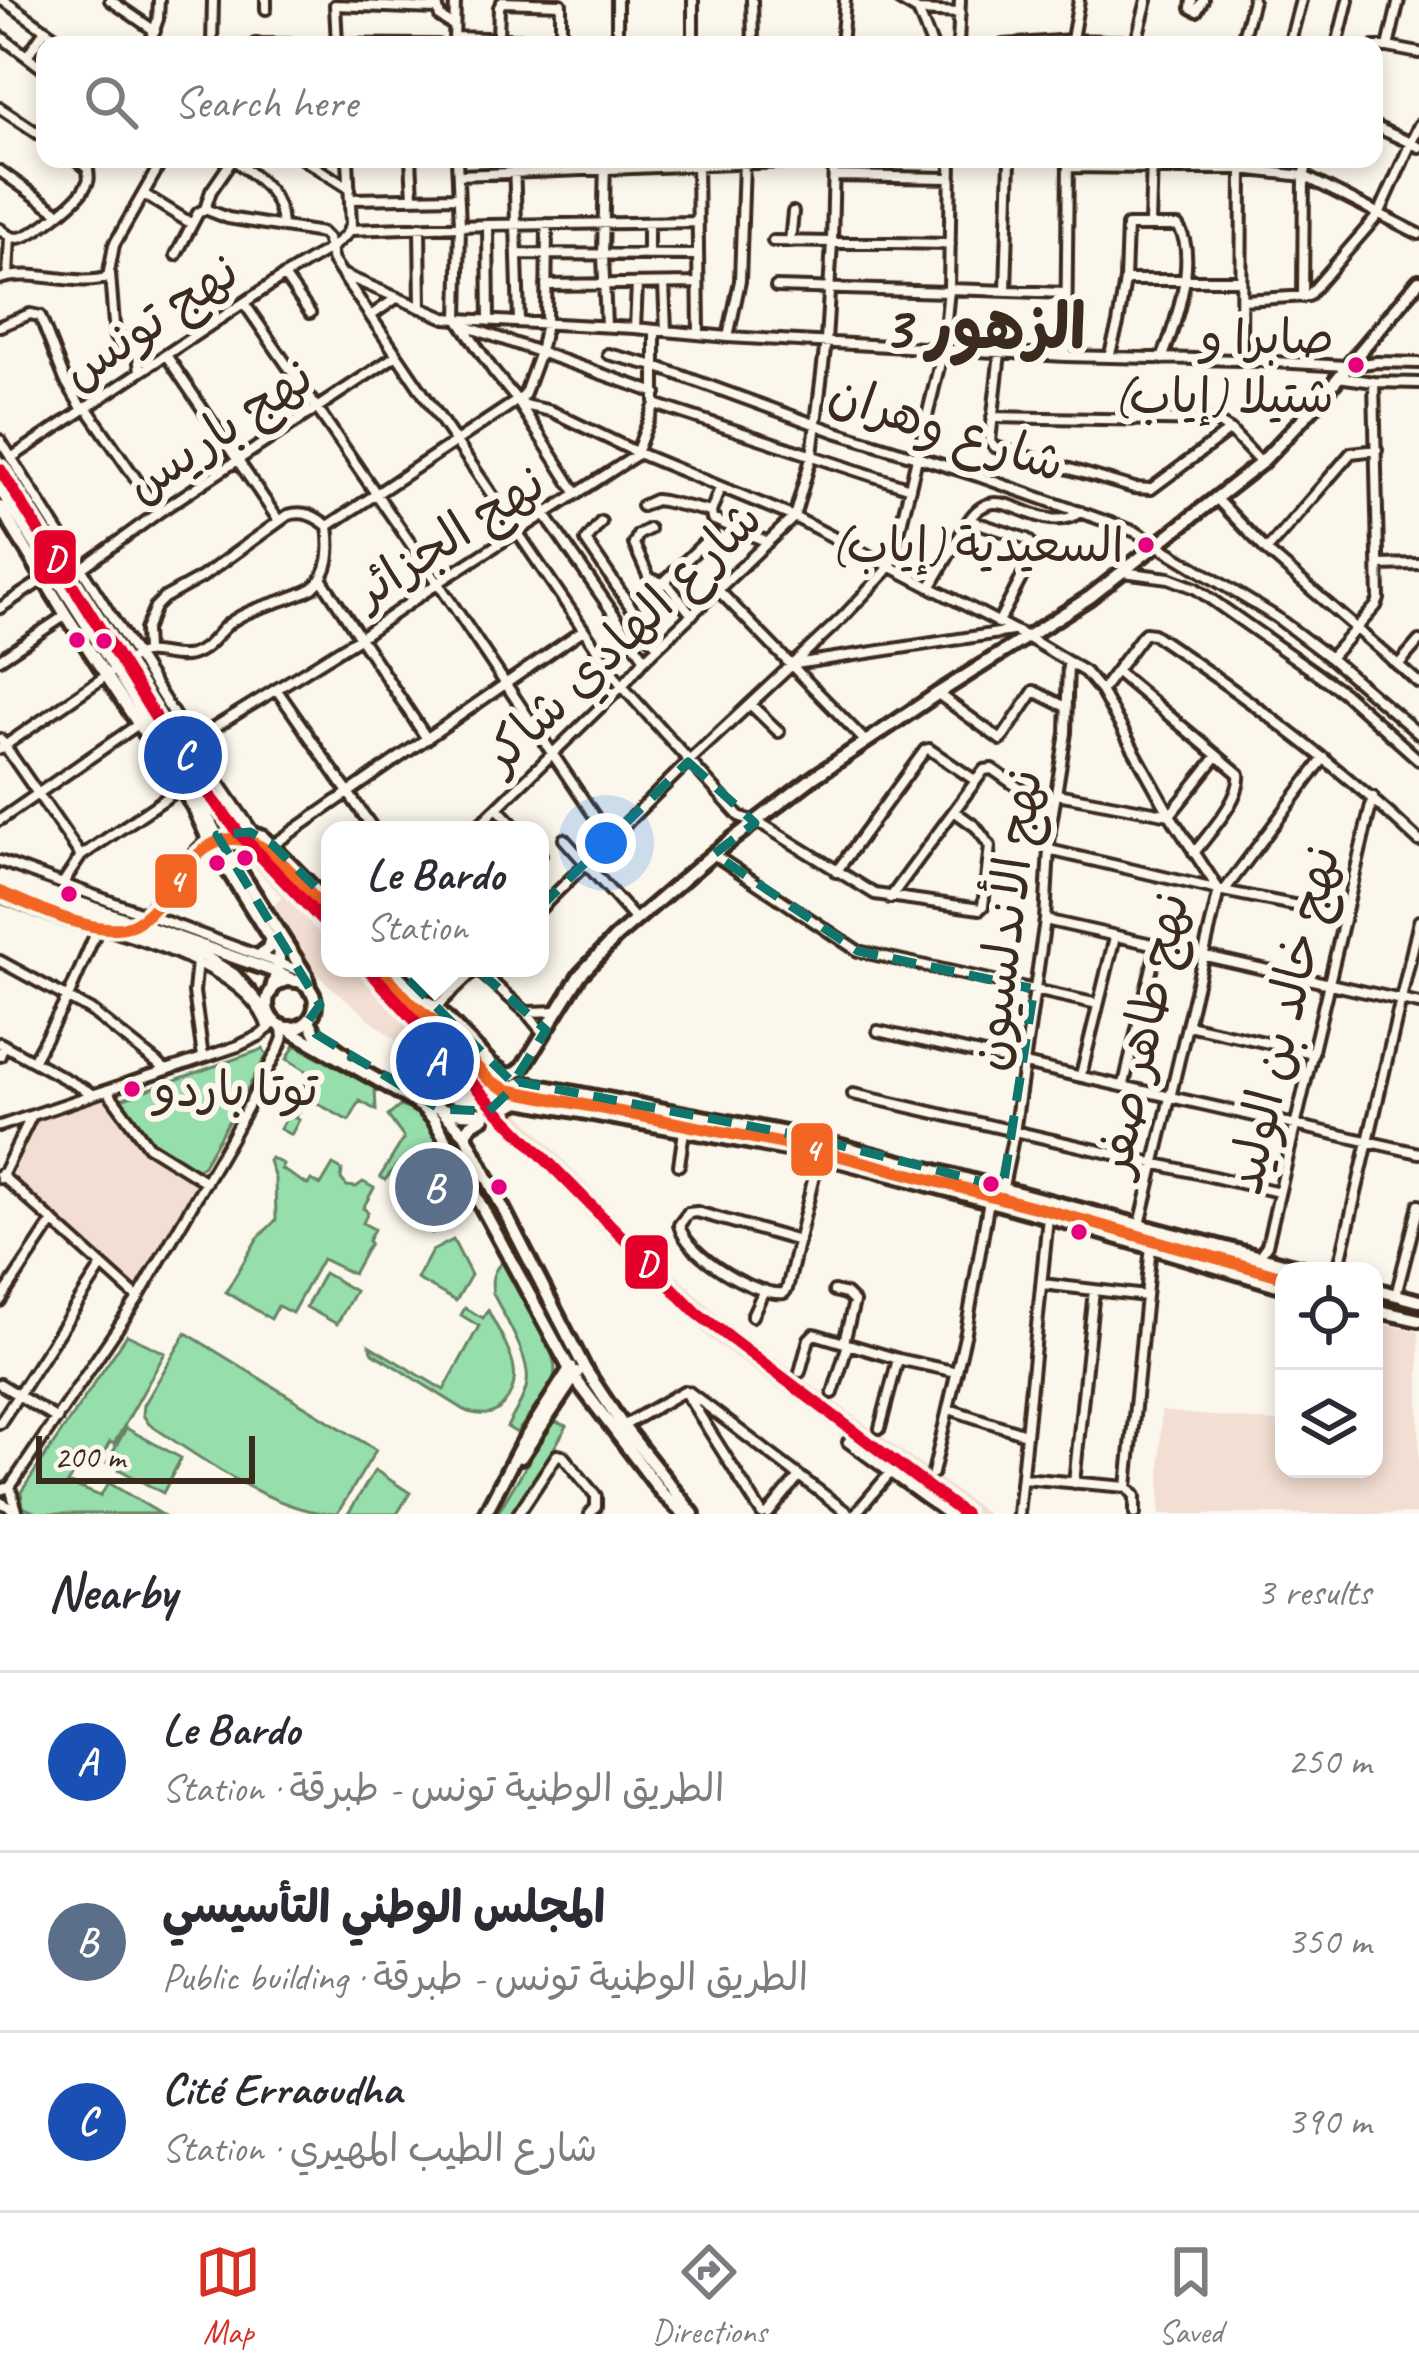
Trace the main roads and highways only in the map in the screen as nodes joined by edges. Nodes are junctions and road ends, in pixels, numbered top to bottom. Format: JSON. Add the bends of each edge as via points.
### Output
{"nodes":[{"id":1,"x":1419,"y":281,"type":"edge"},
{"id":2,"x":0,"y":489,"type":"edge"},
{"id":3,"x":0,"y":507,"type":"edge"},
{"id":4,"x":111,"y":671,"type":"junction"},
{"id":5,"x":212,"y":837,"type":"junction"},
{"id":6,"x":0,"y":880,"type":"edge"},
{"id":7,"x":321,"y":895,"type":"edge"},
{"id":8,"x":141,"y":924,"type":"junction"},
{"id":9,"x":271,"y":938,"type":"junction"},
{"id":10,"x":260,"y":955,"type":"road end"},
{"id":11,"x":278,"y":968,"type":"junction"},
{"id":12,"x":300,"y":977,"type":"junction"},
{"id":13,"x":399,"y":977,"type":"edge"},
{"id":14,"x":271,"y":992,"type":"junction"},
{"id":15,"x":309,"y":1020,"type":"junction"},
{"id":16,"x":274,"y":1024,"type":"junction"},
{"id":17,"x":440,"y":1108,"type":"junction"},
{"id":18,"x":465,"y":1134,"type":"junction"},
{"id":19,"x":478,"y":1163,"type":"junction"},
{"id":20,"x":464,"y":1171,"type":"junction"},
{"id":21,"x":507,"y":1221,"type":"junction"},
{"id":22,"x":494,"y":1227,"type":"junction"},
{"id":23,"x":1280,"y":1262,"type":"edge"},
{"id":24,"x":539,"y":1280,"type":"junction"},
{"id":25,"x":1275,"y":1285,"type":"edge"},
{"id":26,"x":525,"y":1286,"type":"junction"},
{"id":27,"x":1383,"y":1291,"type":"edge"},
{"id":28,"x":1419,"y":1301,"type":"edge"},
{"id":29,"x":1383,"y":1312,"type":"edge"},
{"id":30,"x":1419,"y":1320,"type":"edge"},
{"id":31,"x":577,"y":1368,"type":"junction"},
{"id":32,"x":484,"y":1514,"type":"edge"},
{"id":33,"x":684,"y":1514,"type":"edge"},
{"id":34,"x":694,"y":1514,"type":"edge"}],
"edges":[{"from":1,"to":13,"type":"main road","via":[[1261,463],[1124,572],[755,823],[636,920],[590,962],[514,1074],[494,1066]]},
{"from":2,"to":4,"type":"main road"},
{"from":3,"to":4,"type":"main road"},
{"from":4,"to":5,"type":"main road"},
{"from":4,"to":5,"type":"main road","via":[[196,796]]},
{"from":5,"to":7,"type":"main road","via":[[253,832]]},
{"from":5,"to":9,"type":"main road"},
{"from":5,"to":12,"type":"main road"},
{"from":6,"to":8,"type":"main road"},
{"from":8,"to":11,"type":"main road"},
{"from":8,"to":16,"type":"main road","via":[[218,963]]},
{"from":9,"to":10,"type":"main road"},
{"from":9,"to":11,"type":"main road"},
{"from":11,"to":12,"type":"main road"},
{"from":11,"to":14,"type":"main road"},
{"from":12,"to":14,"type":"main road"},
{"from":12,"to":15,"type":"main road","via":[[315,1008]]},
{"from":14,"to":16,"type":"main road"},
{"from":15,"to":16,"type":"main road","via":[[297,1028]]},
{"from":15,"to":17,"type":"main road","via":[[343,1053]]},
{"from":16,"to":20,"type":"main road","via":[[422,1107]]},
{"from":17,"to":18,"type":"main road"},
{"from":17,"to":23,"type":"main road","via":[[482,1113],[528,1084],[808,1137]]},
{"from":18,"to":19,"type":"main road"},
{"from":18,"to":25,"type":"main road","via":[[478,1119],[520,1101],[685,1130],[989,1200]]},
{"from":19,"to":20,"type":"main road"},
{"from":19,"to":21,"type":"main road"},
{"from":20,"to":22,"type":"main road"},
{"from":21,"to":22,"type":"main road"},
{"from":21,"to":24,"type":"main road"},
{"from":22,"to":26,"type":"main road"},
{"from":24,"to":26,"type":"main road"},
{"from":24,"to":31,"type":"main road"},
{"from":26,"to":31,"type":"main road"},
{"from":27,"to":28,"type":"main road"},
{"from":29,"to":30,"type":"main road"},
{"from":31,"to":32,"type":"main road"},
{"from":31,"to":33,"type":"main road"},
{"from":31,"to":34,"type":"main road"}]}
